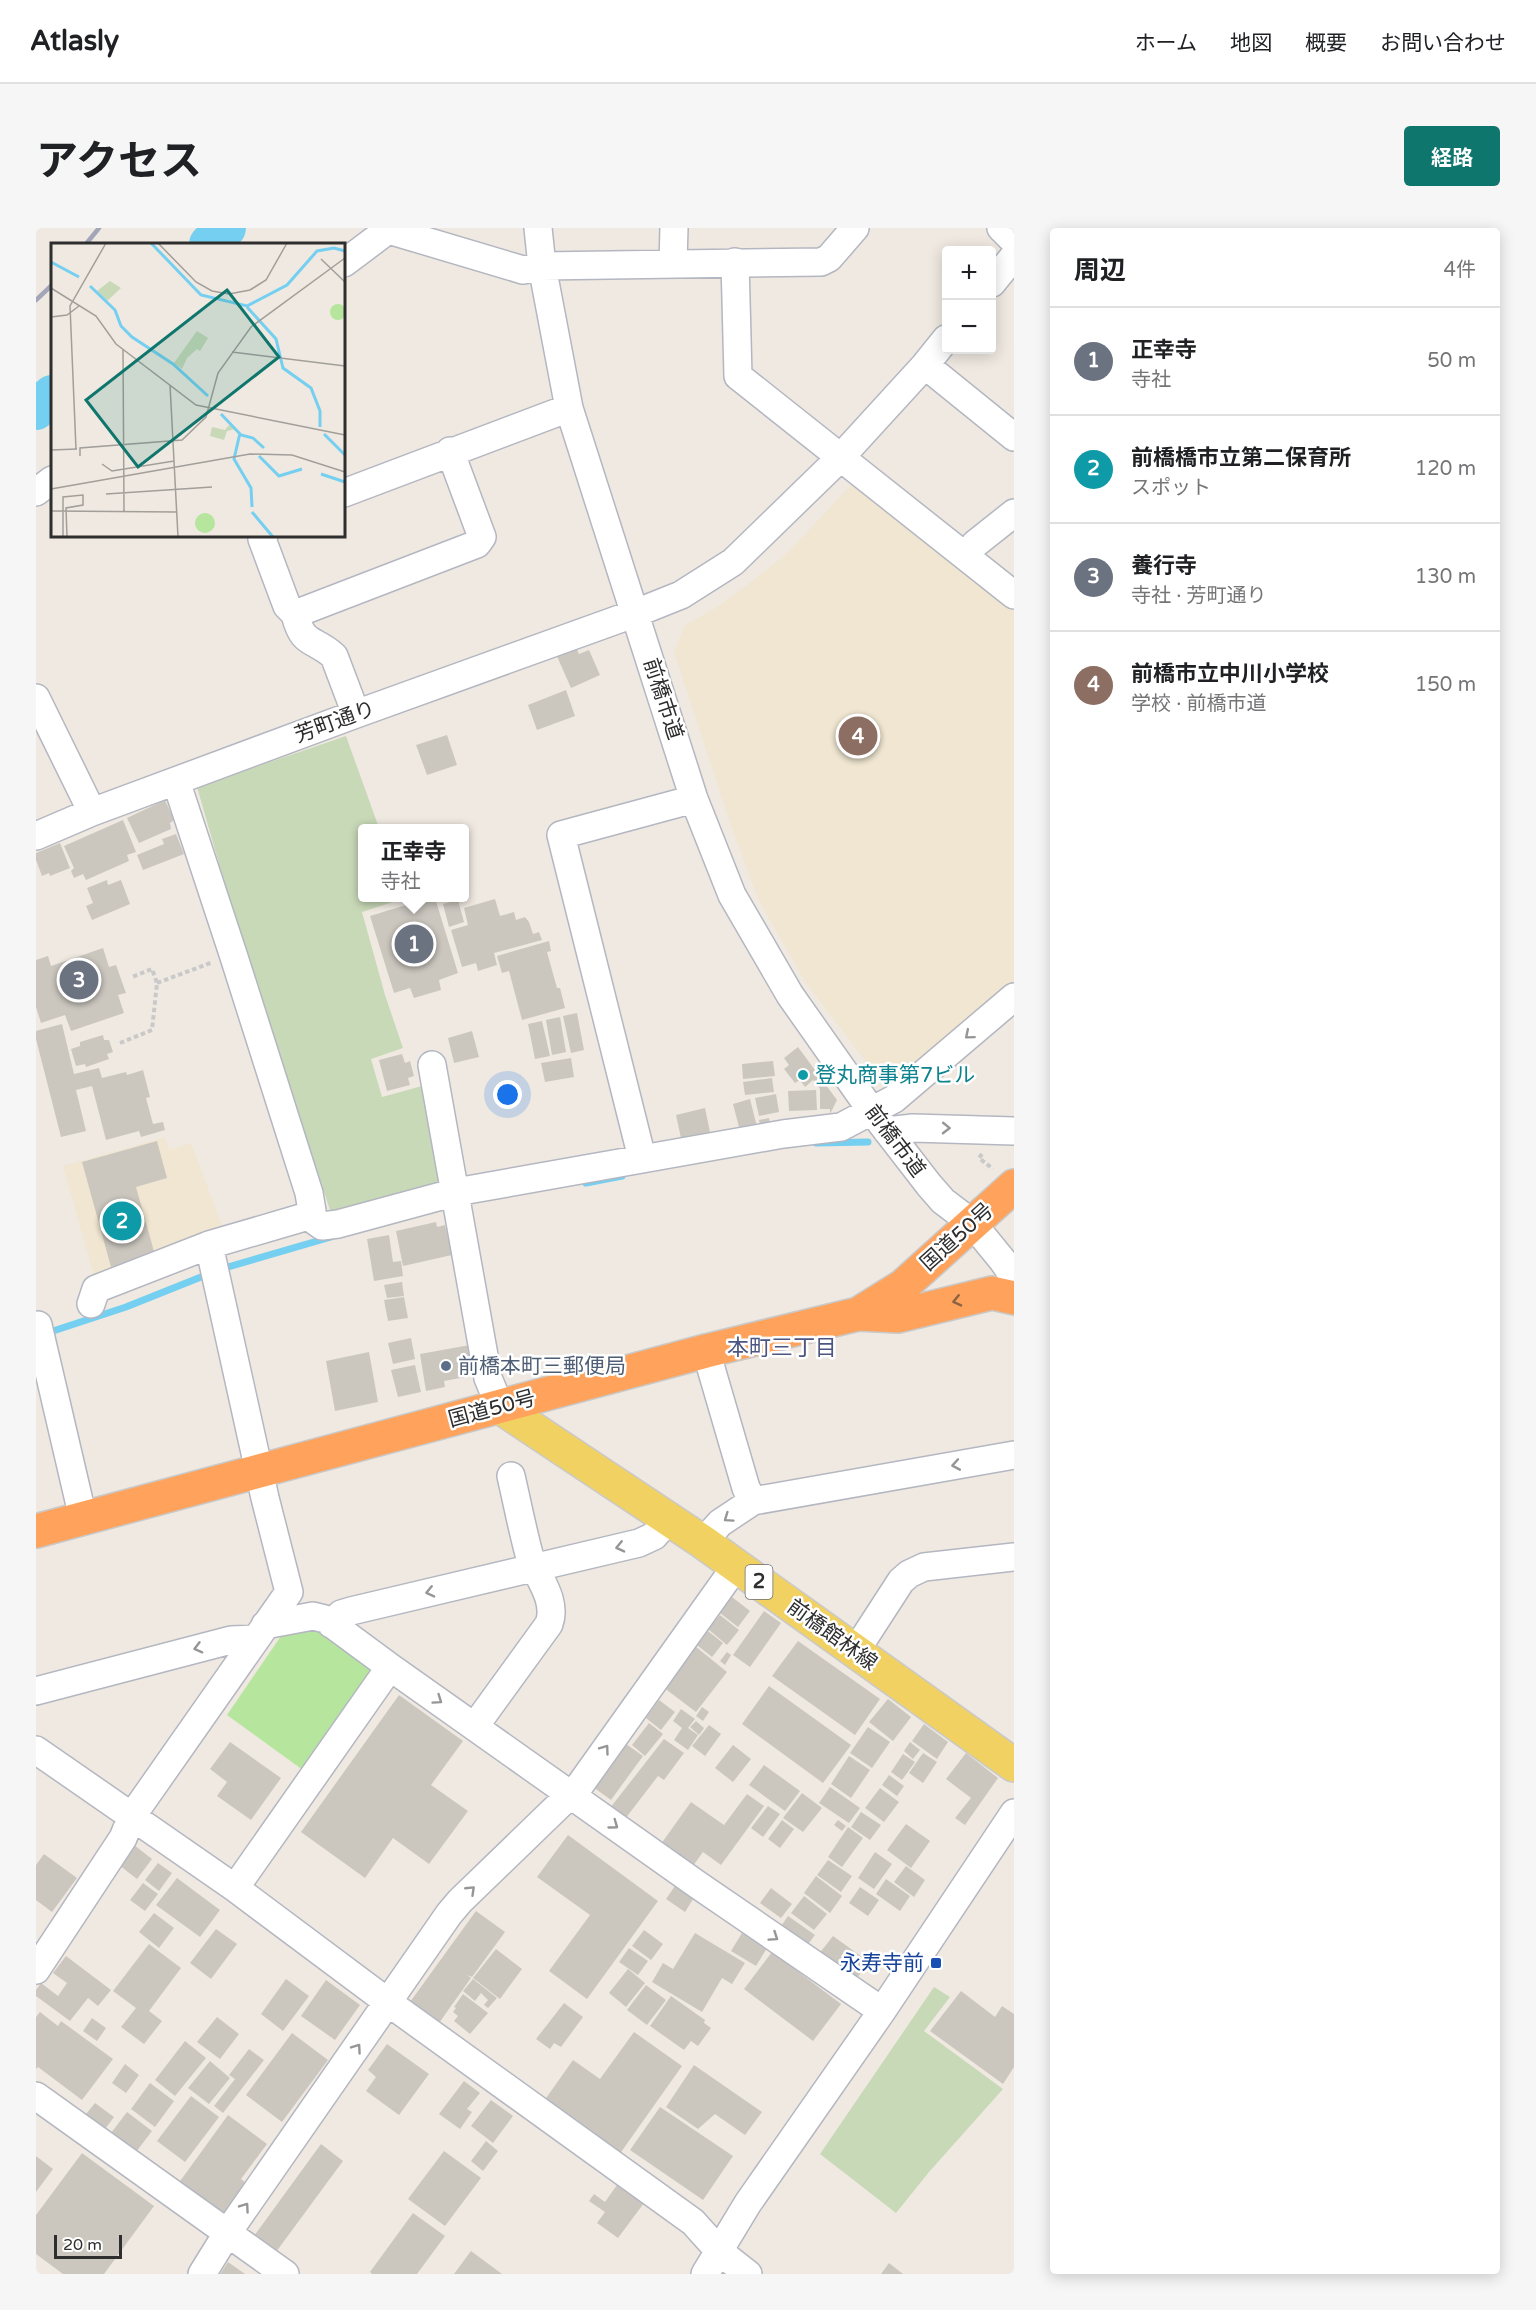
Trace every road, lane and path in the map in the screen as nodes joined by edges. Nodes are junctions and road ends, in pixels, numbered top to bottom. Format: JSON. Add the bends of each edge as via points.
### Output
{"nodes":[{"id":1,"x":538,"y":228,"type":"edge"},
{"id":2,"x":674,"y":228,"type":"edge"},
{"id":3,"x":855,"y":228,"type":"edge"},
{"id":4,"x":1001,"y":228,"type":"edge"},
{"id":5,"x":385,"y":229,"type":"edge"},
{"id":6,"x":1014,"y":241,"type":"edge"},
{"id":7,"x":1014,"y":256,"type":"edge"},
{"id":8,"x":345,"y":262,"type":"edge"},
{"id":9,"x":735,"y":262,"type":"junction"},
{"id":10,"x":673,"y":263,"type":"junction"},
{"id":11,"x":542,"y":266,"type":"junction"},
{"id":12,"x":996,"y":278,"type":"edge"},
{"id":13,"x":942,"y":344,"type":"edge"},
{"id":14,"x":925,"y":365,"type":"junction"},
{"id":15,"x":569,"y":408,"type":"junction"},
{"id":16,"x":1014,"y":437,"type":"edge"},
{"id":17,"x":450,"y":451,"type":"junction"},
{"id":18,"x":840,"y":458,"type":"junction"},
{"id":19,"x":51,"y":481,"type":"edge"},
{"id":20,"x":36,"y":492,"type":"edge"},
{"id":21,"x":345,"y":493,"type":"edge"},
{"id":22,"x":1014,"y":513,"type":"edge"},
{"id":23,"x":263,"y":537,"type":"edge"},
{"id":24,"x":966,"y":557,"type":"junction"},
{"id":25,"x":1014,"y":595,"type":"edge"},
{"id":26,"x":295,"y":614,"type":"junction"},
{"id":27,"x":636,"y":614,"type":"junction"},
{"id":28,"x":36,"y":698,"type":"edge"},
{"id":29,"x":356,"y":714,"type":"junction"},
{"id":30,"x":176,"y":781,"type":"junction"},
{"id":31,"x":694,"y":799,"type":"junction"},
{"id":32,"x":92,"y":812,"type":"junction"},
{"id":33,"x":36,"y":836,"type":"edge"},
{"id":34,"x":234,"y":954,"type":"junction"},
{"id":35,"x":132,"y":977,"type":"dead end"},
{"id":36,"x":157,"y":983,"type":"junction"},
{"id":37,"x":1014,"y":997,"type":"edge"},
{"id":38,"x":120,"y":1043,"type":"dead end"},
{"id":39,"x":432,"y":1065,"type":"dead end"},
{"id":40,"x":871,"y":1110,"type":"junction"},
{"id":41,"x":887,"y":1131,"type":"junction"},
{"id":42,"x":1014,"y":1131,"type":"edge"},
{"id":43,"x":989,"y":1155,"type":"dead end"},
{"id":44,"x":642,"y":1158,"type":"junction"},
{"id":45,"x":1005,"y":1178,"type":"edge"},
{"id":46,"x":456,"y":1192,"type":"junction"},
{"id":47,"x":308,"y":1216,"type":"junction"},
{"id":48,"x":972,"y":1223,"type":"junction"},
{"id":49,"x":209,"y":1245,"type":"junction"},
{"id":50,"x":1014,"y":1278,"type":"edge"},
{"id":51,"x":1014,"y":1298,"type":"edge"},
{"id":52,"x":91,"y":1304,"type":"dead end"},
{"id":53,"x":858,"y":1314,"type":"junction"},
{"id":54,"x":38,"y":1325,"type":"dead end"},
{"id":55,"x":706,"y":1351,"type":"junction"},
{"id":56,"x":500,"y":1407,"type":"junction"},
{"id":57,"x":1014,"y":1455,"type":"edge"},
{"id":58,"x":259,"y":1471,"type":"junction"},
{"id":59,"x":511,"y":1476,"type":"dead end"},
{"id":60,"x":753,"y":1501,"type":"junction"},
{"id":61,"x":83,"y":1518,"type":"junction"},
{"id":62,"x":669,"y":1519,"type":"junction"},
{"id":63,"x":36,"y":1531,"type":"edge"},
{"id":64,"x":703,"y":1542,"type":"junction"},
{"id":65,"x":1014,"y":1557,"type":"edge"},
{"id":66,"x":736,"y":1566,"type":"junction"},
{"id":67,"x":535,"y":1567,"type":"junction"},
{"id":68,"x":331,"y":1624,"type":"junction"},
{"id":69,"x":260,"y":1632,"type":"junction"},
{"id":70,"x":855,"y":1652,"type":"junction"},
{"id":71,"x":390,"y":1667,"type":"junction"},
{"id":72,"x":36,"y":1691,"type":"edge"},
{"id":73,"x":475,"y":1726,"type":"junction"},
{"id":74,"x":36,"y":1750,"type":"edge"},
{"id":75,"x":1014,"y":1765,"type":"edge"},
{"id":76,"x":570,"y":1793,"type":"junction"},
{"id":77,"x":1014,"y":1813,"type":"edge"},
{"id":78,"x":132,"y":1816,"type":"junction"},
{"id":79,"x":235,"y":1888,"type":"junction"},
{"id":80,"x":36,"y":1970,"type":"edge"},
{"id":81,"x":389,"y":2003,"type":"junction"},
{"id":82,"x":882,"y":2011,"type":"junction"},
{"id":83,"x":36,"y":2096,"type":"edge"},
{"id":84,"x":228,"y":2232,"type":"junction"},
{"id":85,"x":720,"y":2252,"type":"junction"},
{"id":86,"x":201,"y":2274,"type":"edge"},
{"id":87,"x":285,"y":2274,"type":"edge"},
{"id":88,"x":705,"y":2274,"type":"edge"},
{"id":89,"x":748,"y":2274,"type":"edge"}],
"edges":[{"from":1,"to":11,"type":"street","name":"前橋市道"},
{"from":2,"to":10,"type":"street"},
{"from":3,"to":9,"type":"street","via":[[821,262]]},
{"from":4,"to":6,"type":"street"},
{"from":5,"to":8,"type":"street"},
{"from":5,"to":11,"type":"street","via":[[523,270]]},
{"from":7,"to":12,"type":"street"},
{"from":9,"to":10,"type":"street"},
{"from":9,"to":18,"type":"street","via":[[738,376]]},
{"from":10,"to":11,"type":"street"},
{"from":11,"to":15,"type":"street","name":"前橋市道"},
{"from":13,"to":14,"type":"street","name":"芳町通り"},
{"from":14,"to":16,"type":"street"},
{"from":14,"to":18,"type":"street","name":"芳町通り"},
{"from":15,"to":17,"type":"street"},
{"from":15,"to":27,"type":"street","name":"前橋市道"},
{"from":17,"to":21,"type":"street"},
{"from":17,"to":26,"type":"street","via":[[482,537],[477,544]]},
{"from":18,"to":24,"type":"street"},
{"from":18,"to":27,"type":"street","name":"芳町通り","via":[[733,562],[681,595]]},
{"from":19,"to":20,"type":"street"},
{"from":22,"to":24,"type":"street","via":[[975,544]]},
{"from":23,"to":26,"type":"street","via":[[287,606]]},
{"from":24,"to":25,"type":"street"},
{"from":26,"to":29,"type":"street","via":[[306,640],[334,656]]},
{"from":27,"to":29,"type":"street","name":"芳町通り"},
{"from":27,"to":31,"type":"street","name":"前橋市道"},
{"from":28,"to":32,"type":"street"},
{"from":29,"to":30,"type":"street","name":"芳町通り"},
{"from":30,"to":32,"type":"street","name":"芳町通り"},
{"from":30,"to":34,"type":"street"},
{"from":31,"to":40,"type":"street","name":"前橋市道","via":[[732,895],[790,995]]},
{"from":31,"to":44,"type":"street","via":[[561,835]]},
{"from":32,"to":33,"type":"street","name":"芳町通り"},
{"from":34,"to":36,"type":"path"},
{"from":34,"to":47,"type":"street","via":[[309,1193],[312,1211]]},
{"from":35,"to":36,"type":"path","via":[[152,969]]},
{"from":36,"to":38,"type":"path","via":[[152,1030]]},
{"from":37,"to":40,"type":"street","one_way":true,"via":[[894,1099]]},
{"from":39,"to":46,"type":"street"},
{"from":40,"to":41,"type":"street","name":"前橋市道"},
{"from":40,"to":44,"type":"street","via":[[841,1127]]},
{"from":41,"to":42,"type":"street","one_way":true},
{"from":41,"to":48,"type":"street","name":"前橋市道","via":[[943,1201]]},
{"from":43,"to":45,"type":"path","via":[[984,1151],[979,1158]]},
{"from":44,"to":46,"type":"street"},
{"from":45,"to":48,"type":"highway","name":"国道50号"},
{"from":46,"to":47,"type":"street","via":[[338,1224],[322,1226]]},
{"from":46,"to":56,"type":"street","via":[[488,1378]]},
{"from":47,"to":49,"type":"street"},
{"from":48,"to":50,"type":"street","name":"前橋市道"},
{"from":48,"to":53,"type":"highway","name":"国道50号","via":[[903,1287]]},
{"from":49,"to":52,"type":"street","via":[[96,1289]]},
{"from":49,"to":58,"type":"street"},
{"from":51,"to":53,"type":"highway","one_way":true,"via":[[992,1293],[898,1316]]},
{"from":53,"to":55,"type":"highway","name":"国道50号"},
{"from":54,"to":61,"type":"street"},
{"from":55,"to":56,"type":"highway","name":"国道50号"},
{"from":55,"to":60,"type":"street"},
{"from":56,"to":58,"type":"highway","name":"国道50号"},
{"from":56,"to":62,"type":"main road","name":"前橋館林線","number":"2"},
{"from":57,"to":60,"type":"street","one_way":true},
{"from":58,"to":61,"type":"highway","name":"国道50号"},
{"from":58,"to":69,"type":"street","via":[[289,1592]]},
{"from":59,"to":67,"type":"street"},
{"from":60,"to":64,"type":"street","one_way":true,"via":[[720,1523]]},
{"from":61,"to":63,"type":"highway","name":"国道50号"},
{"from":62,"to":64,"type":"main road","name":"前橋館林線","number":"2"},
{"from":62,"to":67,"type":"street","one_way":true,"via":[[654,1536],[639,1543]]},
{"from":64,"to":66,"type":"main road","name":"前橋館林線","number":"2"},
{"from":65,"to":70,"type":"street","via":[[924,1567],[909,1574]]},
{"from":66,"to":70,"type":"main road","name":"前橋館林線","number":"2"},
{"from":76,"to":66,"type":"street","one_way":true,"via":[[580,1785]]},
{"from":67,"to":68,"type":"street","one_way":true,"via":[[351,1611]]},
{"from":67,"to":73,"type":"street","via":[[552,1610],[549,1623]]},
{"from":68,"to":69,"type":"street","via":[[313,1616]]},
{"from":68,"to":71,"type":"street"},
{"from":69,"to":72,"type":"street","one_way":true},
{"from":69,"to":78,"type":"street"},
{"from":70,"to":75,"type":"main road","name":"前橋館林線","number":"2"},
{"from":71,"to":73,"type":"street","one_way":true},
{"from":71,"to":79,"type":"street"},
{"from":73,"to":76,"type":"street"},
{"from":74,"to":78,"type":"street"},
{"from":81,"to":76,"type":"street","one_way":true,"via":[[460,1901]]},
{"from":76,"to":82,"type":"street","one_way":true},
{"from":77,"to":82,"type":"street"},
{"from":78,"to":79,"type":"street"},
{"from":78,"to":80,"type":"street","via":[[123,1838]]},
{"from":79,"to":81,"type":"street"},
{"from":84,"to":81,"type":"street","one_way":true},
{"from":81,"to":85,"type":"street","via":[[693,2222]]},
{"from":82,"to":85,"type":"street","via":[[748,2203]]},
{"from":83,"to":84,"type":"street"},
{"from":84,"to":86,"type":"street"},
{"from":84,"to":87,"type":"street"},
{"from":85,"to":88,"type":"street"},
{"from":85,"to":89,"type":"street"}]}
